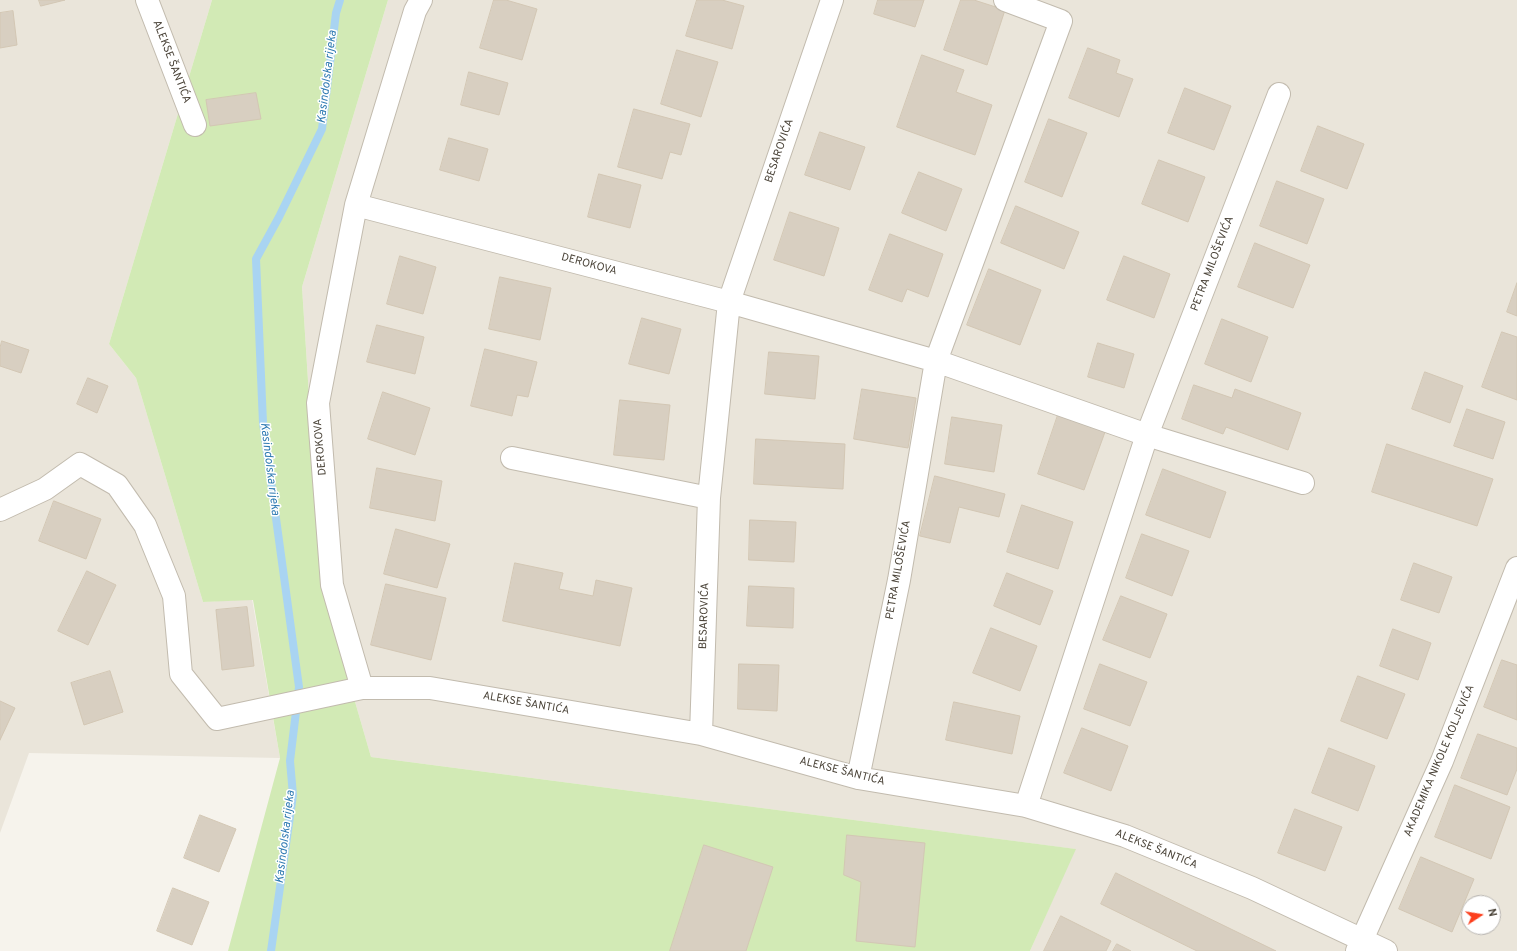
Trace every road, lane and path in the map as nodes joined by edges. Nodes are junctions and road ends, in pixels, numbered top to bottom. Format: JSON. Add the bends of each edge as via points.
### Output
{"nodes":[{"id":1,"x":147,"y":0,"type":"edge"},
{"id":2,"x":421,"y":0,"type":"edge"},
{"id":3,"x":832,"y":0,"type":"edge"},
{"id":4,"x":1006,"y":0,"type":"edge"},
{"id":5,"x":1279,"y":94,"type":"dead end"},
{"id":6,"x":195,"y":125,"type":"dead end"},
{"id":7,"x":356,"y":205,"type":"junction"},
{"id":8,"x":729,"y":302,"type":"junction"},
{"id":9,"x":936,"y":361,"type":"junction"},
{"id":10,"x":1147,"y":435,"type":"junction"},
{"id":11,"x":512,"y":458,"type":"dead end"},
{"id":12,"x":1303,"y":483,"type":"dead end"},
{"id":13,"x":709,"y":498,"type":"junction"},
{"id":14,"x":0,"y":510,"type":"edge"},
{"id":15,"x":1517,"y":568,"type":"edge"},
{"id":16,"x":362,"y":688,"type":"junction"},
{"id":17,"x":701,"y":734,"type":"junction"},
{"id":18,"x":858,"y":778,"type":"junction"},
{"id":19,"x":1026,"y":806,"type":"junction"},
{"id":20,"x":1360,"y":946,"type":"edge"},
{"id":21,"x":1386,"y":951,"type":"edge"}],
"edges":[{"from":1,"to":6,"type":"street","name":"ALEKSE ŠANTIĆA"},
{"from":2,"to":7,"type":"street","name":"DEROKOVA","via":[[415,11]]},
{"from":3,"to":8,"type":"street","name":"BESAROVIĆA"},
{"from":4,"to":9,"type":"street","name":"PETRA MILOŠEVIĆA","via":[[1061,21]]},
{"from":5,"to":10,"type":"street","name":"PETRA MILOŠEVIĆA"},
{"from":7,"to":8,"type":"street","name":"DEROKOVA"},
{"from":7,"to":16,"type":"street","name":"DEROKOVA","via":[[318,403],[332,585]]},
{"from":8,"to":9,"type":"street"},
{"from":8,"to":13,"type":"street","name":"BESAROVIĆA"},
{"from":9,"to":10,"type":"street"},
{"from":9,"to":18,"type":"street","name":"PETRA MILOŠEVIĆA","via":[[898,580]]},
{"from":10,"to":12,"type":"street"},
{"from":10,"to":19,"type":"street","name":"PETRA MILOŠEVIĆA"},
{"from":11,"to":13,"type":"street"},
{"from":13,"to":17,"type":"street","name":"BESAROVIĆA"},
{"from":14,"to":16,"type":"street","name":"ALEKSE ŠANTIĆA","via":[[45,489],[80,464],[117,485],[145,525],[174,596],[181,674],[217,719]]},
{"from":15,"to":20,"type":"street","name":"AKADEMIKA NIKOLE KOLJEVIĆA","via":[[1442,761]]},
{"from":16,"to":17,"type":"street","name":"ALEKSE ŠANTIĆA","via":[[430,688]]},
{"from":17,"to":18,"type":"street","name":"ALEKSE ŠANTIĆA"},
{"from":18,"to":19,"type":"street","name":"ALEKSE ŠANTIĆA"},
{"from":19,"to":20,"type":"street","name":"ALEKSE ŠANTIĆA","via":[[1125,836],[1252,888]]},
{"from":20,"to":21,"type":"street","name":"ALEKSE ŠANTIĆA"}]}
